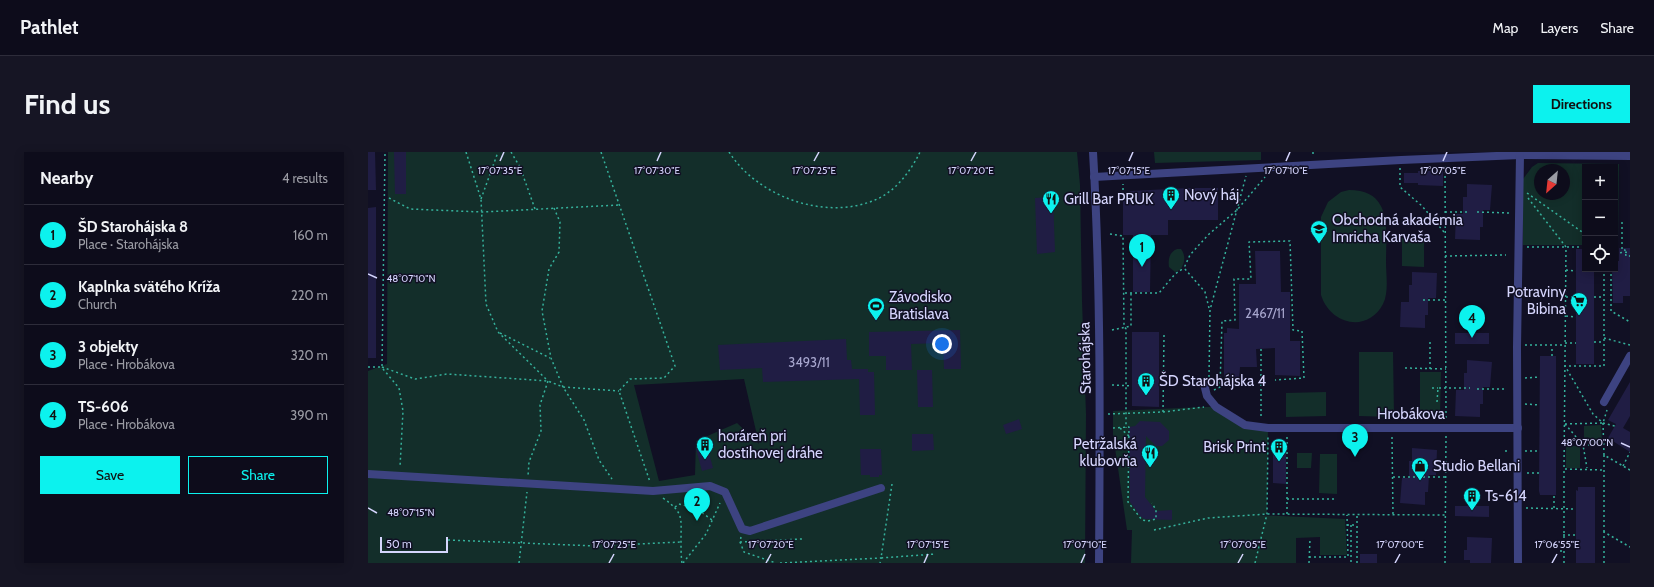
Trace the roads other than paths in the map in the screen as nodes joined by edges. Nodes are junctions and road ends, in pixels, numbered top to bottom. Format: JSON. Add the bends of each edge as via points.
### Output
{"nodes":[{"id":1,"x":1093,"y":152,"type":"edge"},
{"id":2,"x":1520,"y":156,"type":"junction"},
{"id":3,"x":1630,"y":156,"type":"edge"},
{"id":4,"x":1094,"y":177,"type":"junction"},
{"id":5,"x":1630,"y":356,"type":"edge"},
{"id":6,"x":1208,"y":383,"type":"road end"},
{"id":7,"x":1604,"y":402,"type":"dead end"},
{"id":8,"x":1518,"y":428,"type":"junction"},
{"id":9,"x":368,"y":474,"type":"edge"},
{"id":10,"x":881,"y":488,"type":"dead end"},
{"id":11,"x":1099,"y":563,"type":"edge"},
{"id":12,"x":1518,"y":563,"type":"edge"}],
"edges":[{"from":1,"to":4,"type":"street","name":"Starohájska"},
{"from":2,"to":3,"type":"street"},
{"from":2,"to":4,"type":"street"},
{"from":2,"to":8,"type":"street"},
{"from":4,"to":11,"type":"street","name":"Starohájska","via":[[1100,422]]},
{"from":5,"to":7,"type":"street"},
{"from":6,"to":8,"type":"street","name":"Hrobákova","via":[[1216,407],[1245,425]]},
{"from":8,"to":12,"type":"street"},
{"from":9,"to":10,"type":"street","via":[[654,491],[710,486],[725,492],[742,529],[750,531]]}]}
